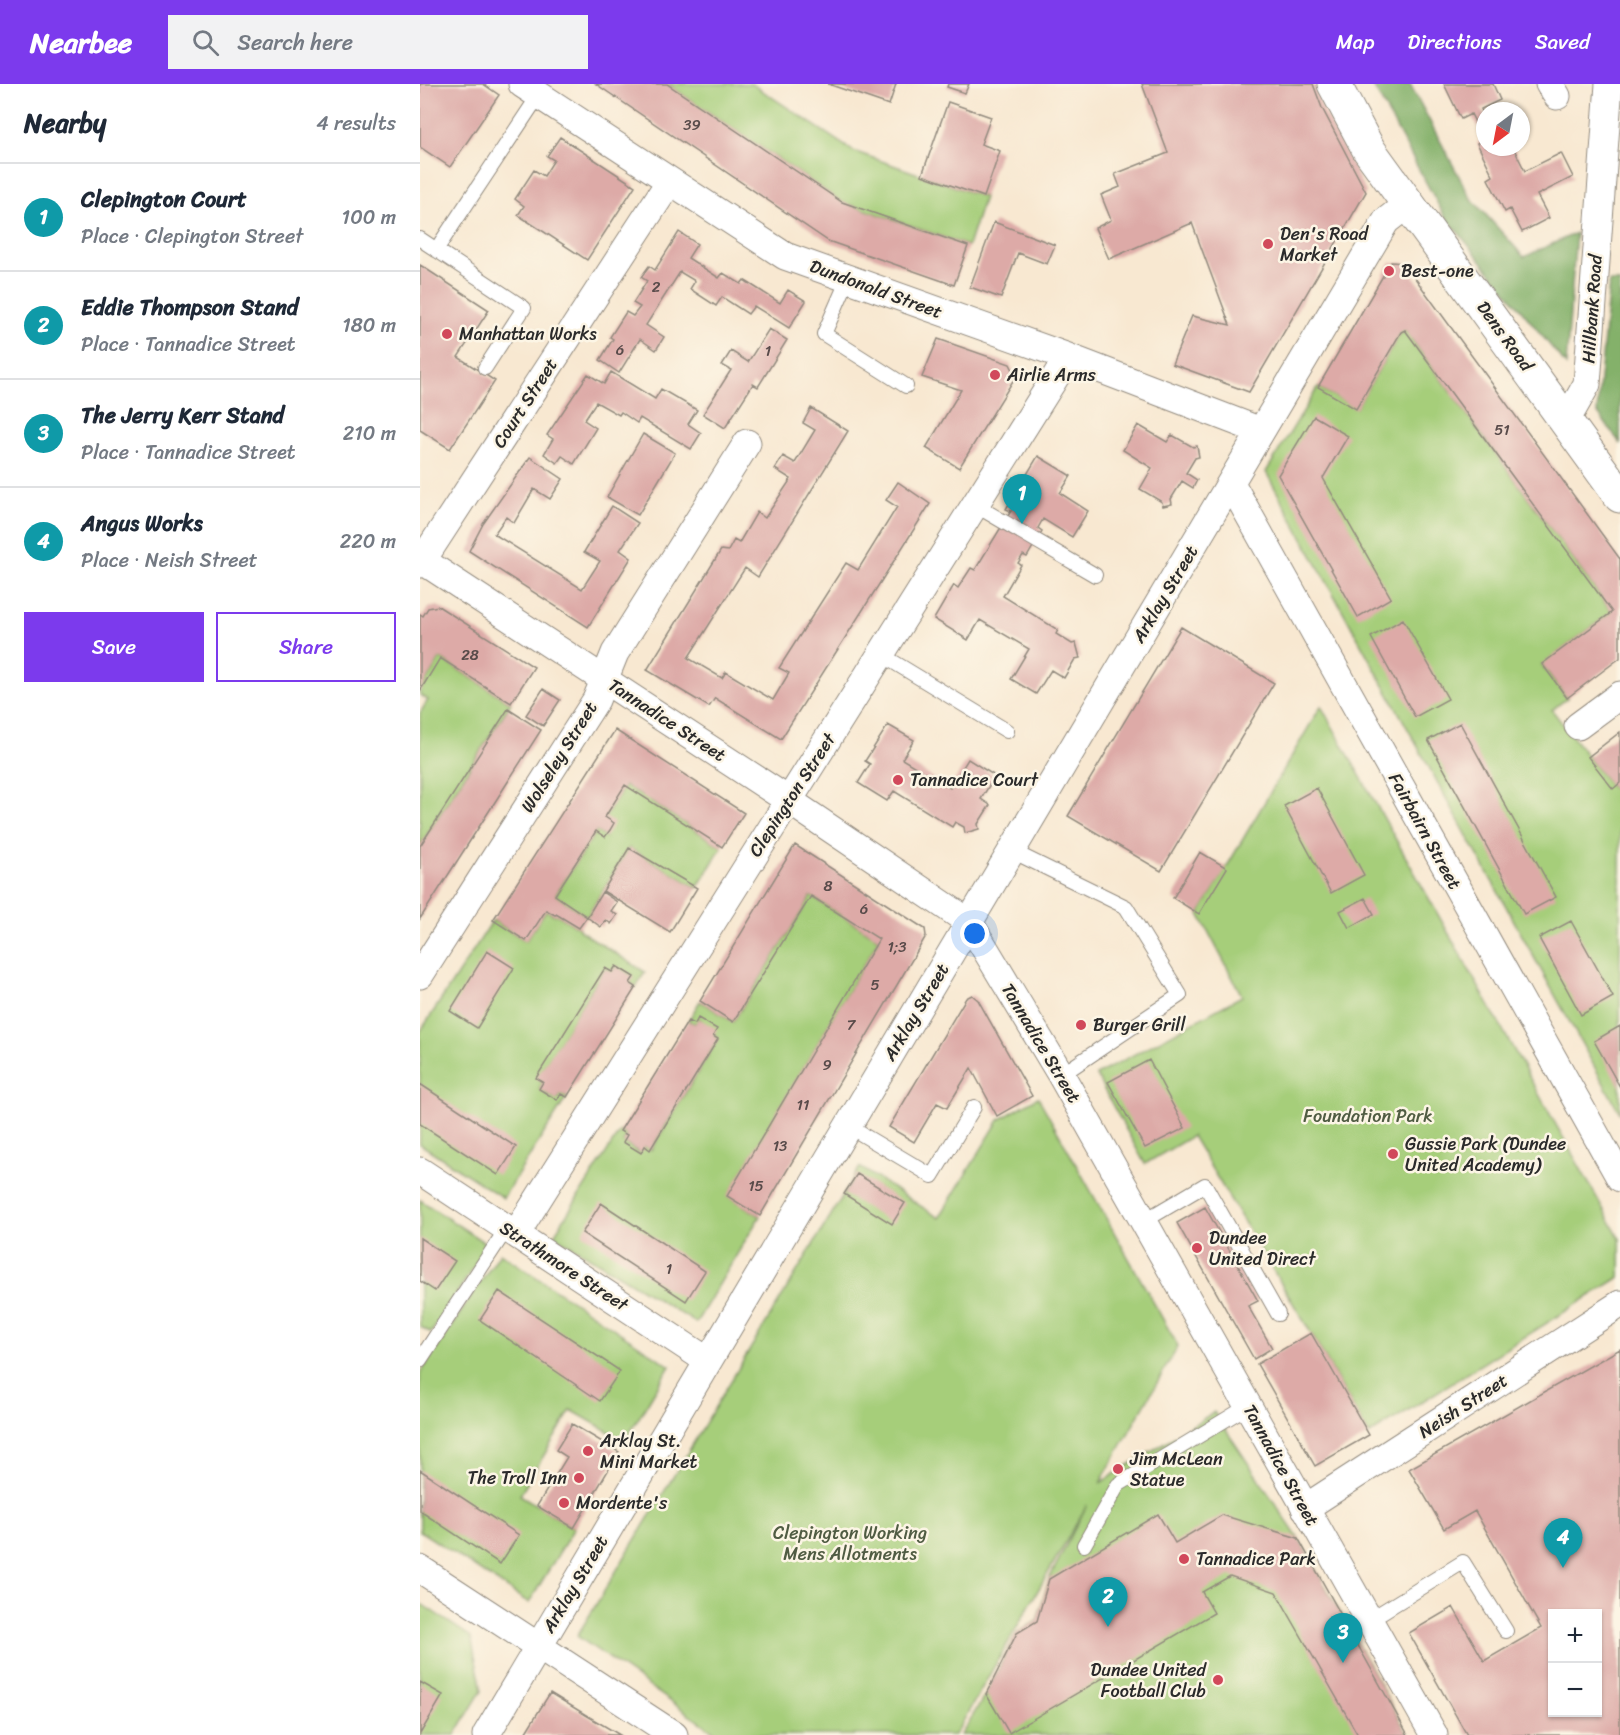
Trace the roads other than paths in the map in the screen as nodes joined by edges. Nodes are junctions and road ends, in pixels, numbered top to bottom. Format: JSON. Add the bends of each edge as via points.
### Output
{"nodes":[{"id":1,"x":1334,"y":84,"type":"edge"},
{"id":2,"x":1609,"y":84,"type":"edge"},
{"id":3,"x":530,"y":89,"type":"edge"},
{"id":4,"x":1612,"y":153,"type":"edge"},
{"id":5,"x":670,"y":181,"type":"junction"},
{"id":6,"x":1410,"y":203,"type":"junction"},
{"id":7,"x":420,"y":239,"type":"edge"},
{"id":8,"x":436,"y":250,"type":"junction"},
{"id":9,"x":848,"y":279,"type":"junction"},
{"id":10,"x":1068,"y":357,"type":"junction"},
{"id":11,"x":485,"y":368,"type":"dead end"},
{"id":12,"x":906,"y":387,"type":"dead end"},
{"id":13,"x":1566,"y":421,"type":"junction"},
{"id":14,"x":1261,"y":431,"type":"junction"},
{"id":15,"x":747,"y":443,"type":"dead end"},
{"id":16,"x":1231,"y":483,"type":"junction"},
{"id":17,"x":1620,"y":496,"type":"edge"},
{"id":18,"x":975,"y":506,"type":"junction"},
{"id":19,"x":421,"y":562,"type":"edge"},
{"id":20,"x":1095,"y":575,"type":"dead end"},
{"id":21,"x":882,"y":655,"type":"junction"},
{"id":22,"x":604,"y":679,"type":"junction"},
{"id":23,"x":1620,"y":695,"type":"edge"},
{"id":24,"x":1578,"y":726,"type":"dead end"},
{"id":25,"x":1007,"y":730,"type":"dead end"},
{"id":26,"x":788,"y":800,"type":"junction"},
{"id":27,"x":1012,"y":851,"type":"junction"},
{"id":28,"x":969,"y":922,"type":"junction"},
{"id":29,"x":420,"y":975,"type":"edge"},
{"id":30,"x":1061,"y":1075,"type":"junction"},
{"id":31,"x":974,"y":1107,"type":"dead end"},
{"id":32,"x":848,"y":1126,"type":"junction"},
{"id":33,"x":420,"y":1171,"type":"edge"},
{"id":34,"x":1620,"y":1178,"type":"edge"},
{"id":35,"x":1144,"y":1221,"type":"junction"},
{"id":36,"x":511,"y":1231,"type":"junction"},
{"id":37,"x":1620,"y":1304,"type":"edge"},
{"id":38,"x":1278,"y":1314,"type":"dead end"},
{"id":39,"x":420,"y":1360,"type":"edge"},
{"id":40,"x":708,"y":1361,"type":"junction"},
{"id":41,"x":1248,"y":1406,"type":"junction"},
{"id":42,"x":1305,"y":1508,"type":"junction"},
{"id":43,"x":1084,"y":1545,"type":"dead end"},
{"id":44,"x":420,"y":1569,"type":"edge"},
{"id":45,"x":1369,"y":1620,"type":"junction"},
{"id":46,"x":1506,"y":1631,"type":"dead end"},
{"id":47,"x":538,"y":1646,"type":"junction"},
{"id":48,"x":486,"y":1735,"type":"edge"},
{"id":49,"x":674,"y":1735,"type":"edge"},
{"id":50,"x":1434,"y":1735,"type":"edge"}],
"edges":[{"from":1,"to":6,"type":"main road","name":"Dens Road","via":[[1369,150]]},
{"from":2,"to":4,"type":"street","name":"Hillbank Road"},
{"from":3,"to":5,"type":"street","name":"Dundonald Street"},
{"from":3,"to":8,"type":"lane"},
{"from":4,"to":13,"type":"street","name":"Hillbank Road","via":[[1587,384]]},
{"from":5,"to":9,"type":"street","name":"Dundonald Street","via":[[785,256]]},
{"from":5,"to":19,"type":"street","name":"Court Street"},
{"from":6,"to":13,"type":"main road","name":"Dens Road"},
{"from":6,"to":14,"type":"street","name":"Arklay Street","via":[[1386,221]]},
{"from":7,"to":8,"type":"lane"},
{"from":8,"to":11,"type":"lane","via":[[524,308]]},
{"from":9,"to":10,"type":"street","name":"Dundonald Street"},
{"from":9,"to":12,"type":"lane","via":[[824,334]]},
{"from":10,"to":14,"type":"street","name":"Dundonald Street"},
{"from":10,"to":18,"type":"street","name":"Clepington Street"},
{"from":13,"to":17,"type":"main road","name":"Dens Road"},
{"from":14,"to":16,"type":"street","name":"Arklay Street"},
{"from":15,"to":22,"type":"street","name":"Wolseley Street","via":[[615,653]]},
{"from":16,"to":27,"type":"street","name":"Arklay Street"},
{"from":16,"to":34,"type":"street","name":"Fairbairn Street"},
{"from":18,"to":20,"type":"lane"},
{"from":18,"to":21,"type":"street","name":"Clepington Street"},
{"from":19,"to":22,"type":"street","name":"Tannadice Street"},
{"from":21,"to":25,"type":"lane"},
{"from":21,"to":26,"type":"street","name":"Clepington Street"},
{"from":22,"to":26,"type":"street","name":"Tannadice Street"},
{"from":22,"to":29,"type":"street","name":"Wolseley Street","via":[[590,710]]},
{"from":23,"to":24,"type":"street"},
{"from":26,"to":28,"type":"street","name":"Tannadice Street"},
{"from":26,"to":36,"type":"street","name":"Clepington Street"},
{"from":27,"to":28,"type":"street","name":"Arklay Street"},
{"from":27,"to":30,"type":"lane","via":[[1126,907],[1180,995]]},
{"from":28,"to":30,"type":"street","name":"Tannadice Street"},
{"from":28,"to":32,"type":"street","name":"Arklay Street"},
{"from":30,"to":35,"type":"street","name":"Tannadice Street"},
{"from":31,"to":32,"type":"lane","via":[[932,1176]]},
{"from":32,"to":40,"type":"street","name":"Arklay Street"},
{"from":33,"to":36,"type":"street","name":"Strathmore Street"},
{"from":35,"to":38,"type":"lane","via":[[1205,1185]]},
{"from":35,"to":41,"type":"street","name":"Tannadice Street"},
{"from":36,"to":39,"type":"lane"},
{"from":36,"to":40,"type":"street","name":"Strathmore Street"},
{"from":37,"to":42,"type":"street","name":"Neish Street"},
{"from":40,"to":47,"type":"street","name":"Arklay Street"},
{"from":41,"to":42,"type":"street","name":"Tannadice Street"},
{"from":41,"to":43,"type":"lane","via":[[1118,1485]]},
{"from":42,"to":45,"type":"street","name":"Tannadice Street"},
{"from":44,"to":47,"type":"street"},
{"from":45,"to":46,"type":"lane","via":[[1462,1562]]},
{"from":45,"to":50,"type":"street","name":"Tannadice Street"},
{"from":47,"to":48,"type":"street","name":"Arklay Street"},
{"from":47,"to":49,"type":"street"}]}
